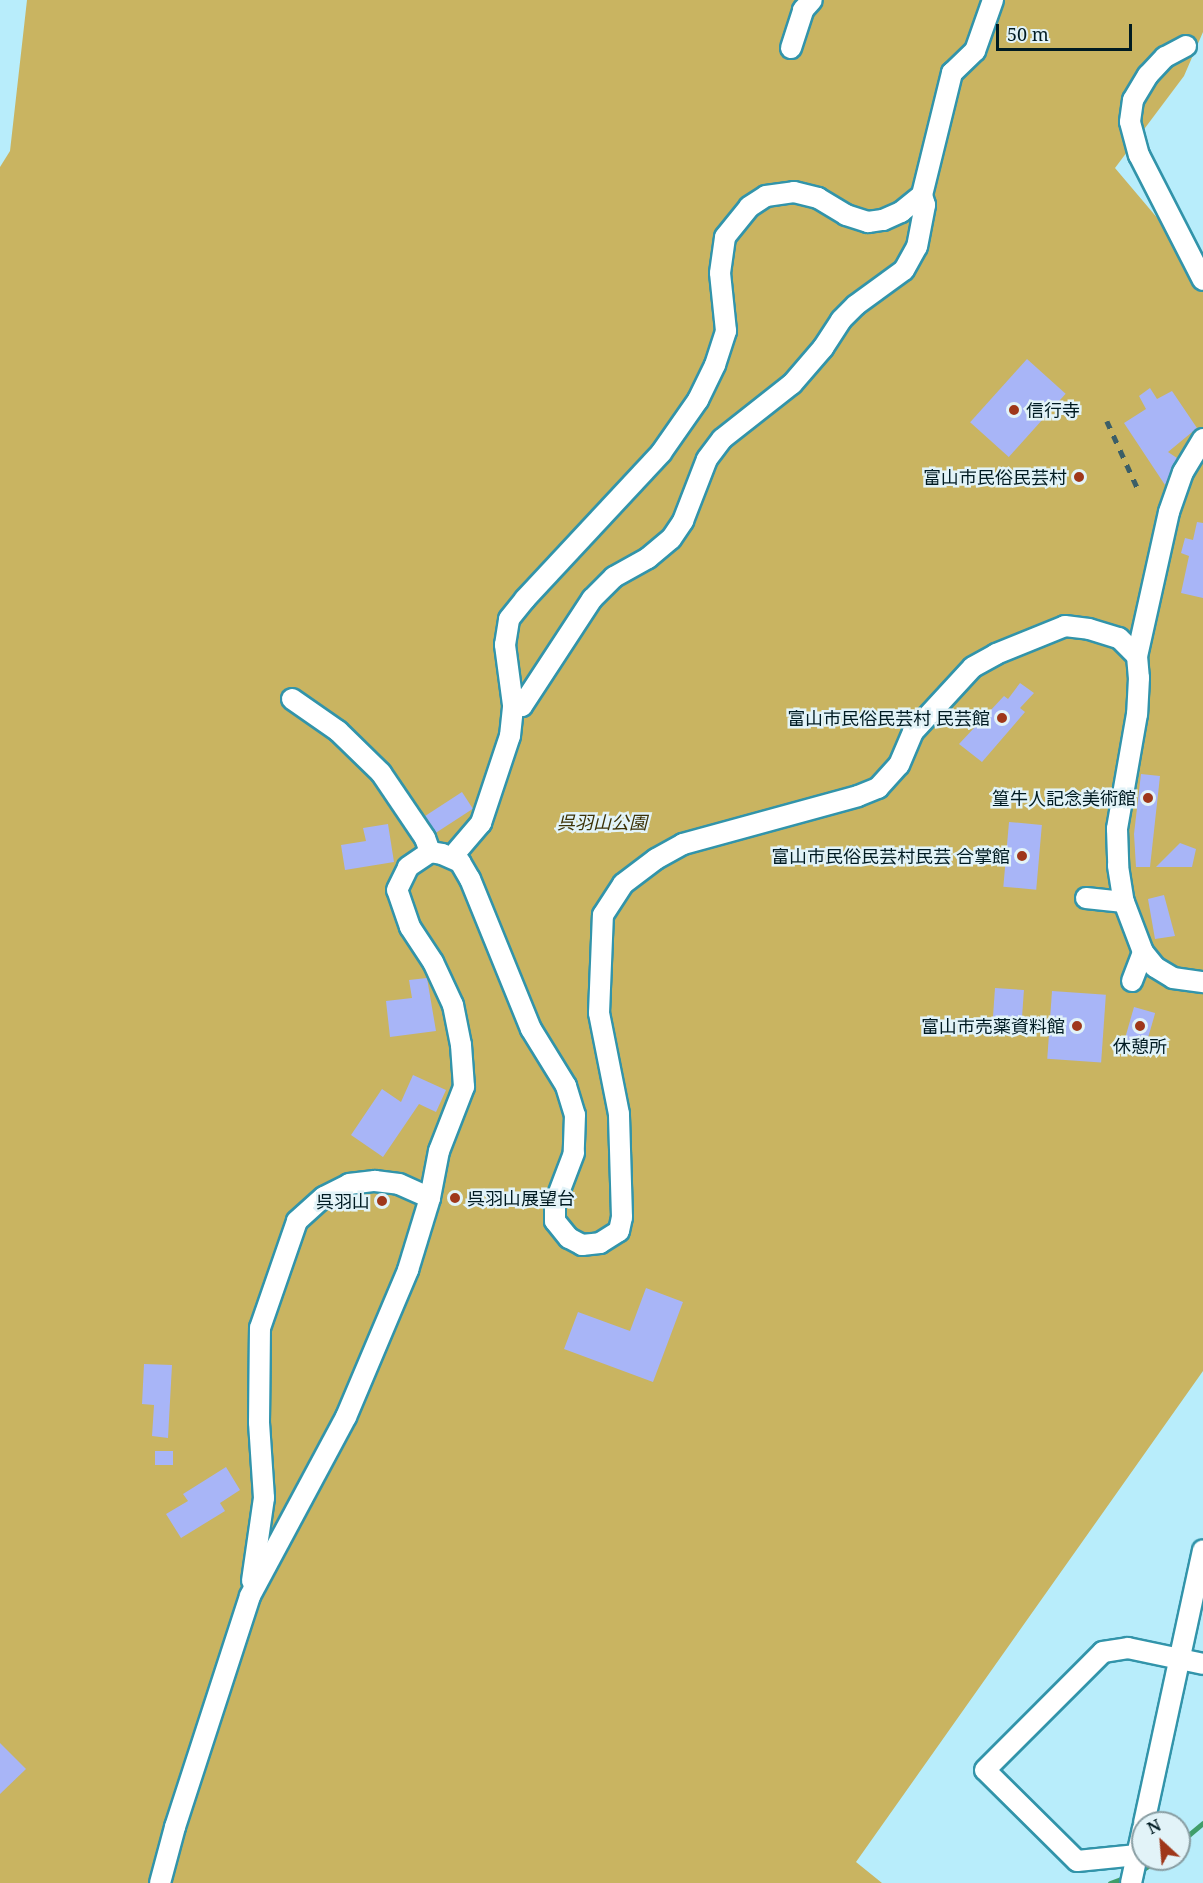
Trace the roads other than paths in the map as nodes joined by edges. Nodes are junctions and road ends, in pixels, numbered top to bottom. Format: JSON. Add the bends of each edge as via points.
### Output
{"nodes":[{"id":1,"x":812,"y":0,"type":"edge"},
{"id":2,"x":993,"y":0,"type":"edge"},
{"id":3,"x":1185,"y":46,"type":"dead end"},
{"id":4,"x":791,"y":48,"type":"dead end"},
{"id":5,"x":922,"y":195,"type":"junction"},
{"id":6,"x":1203,"y":280,"type":"edge"},
{"id":7,"x":1203,"y":439,"type":"edge"},
{"id":8,"x":1137,"y":656,"type":"junction"},
{"id":9,"x":292,"y":699,"type":"dead end"},
{"id":10,"x":513,"y":705,"type":"junction"},
{"id":11,"x":430,"y":852,"type":"junction"},
{"id":12,"x":452,"y":857,"type":"junction"},
{"id":13,"x":1086,"y":898,"type":"dead end"},
{"id":14,"x":1124,"y":902,"type":"junction"},
{"id":15,"x":1143,"y":952,"type":"junction"},
{"id":16,"x":1132,"y":981,"type":"dead end"},
{"id":17,"x":1203,"y":982,"type":"edge"},
{"id":18,"x":430,"y":1198,"type":"junction"},
{"id":19,"x":1203,"y":1550,"type":"edge"},
{"id":20,"x":250,"y":1596,"type":"junction"},
{"id":21,"x":1179,"y":1659,"type":"junction"},
{"id":22,"x":1203,"y":1664,"type":"edge"},
{"id":23,"x":1147,"y":1811,"type":"edge"},
{"id":24,"x":1131,"y":1856,"type":"edge"},
{"id":25,"x":160,"y":1883,"type":"edge"}],
"edges":[{"from":1,"to":4,"type":"street","via":[[803,10]]},
{"from":2,"to":5,"type":"street","via":[[975,51],[952,73]]},
{"from":3,"to":6,"type":"street","via":[[1165,57],[1148,75],[1133,100],[1130,122],[1139,155]]},
{"from":5,"to":10,"type":"street","via":[[925,205],[917,247],[904,270],[841,320],[792,384],[722,439],[707,459],[683,521],[671,539],[648,558],[614,577],[592,599],[522,706]]},
{"from":5,"to":10,"type":"street","via":[[901,212],[867,222],[818,198],[794,192],[766,196],[749,207],[725,237],[720,273],[726,331],[698,400],[661,453],[509,620],[505,645]]},
{"from":7,"to":8,"type":"street","via":[[1165,506]]},
{"from":8,"to":12,"type":"street","via":[[1119,638],[1065,626],[996,654],[973,667],[913,732],[899,765],[878,788],[682,844],[623,884],[603,915],[599,1013],[619,1114],[622,1217],[619,1231],[600,1243],[582,1245],[568,1238],[555,1221],[555,1203],[574,1153],[575,1115],[566,1086],[531,1029],[470,879],[460,862]]},
{"from":8,"to":14,"type":"street","via":[[1137,714],[1116,829]]},
{"from":9,"to":11,"type":"street","via":[[338,731],[381,773],[425,838]]},
{"from":10,"to":12,"type":"street","via":[[510,736],[482,823]]},
{"from":11,"to":12,"type":"street"},
{"from":11,"to":18,"type":"street","via":[[408,867],[397,890],[410,927],[433,962],[453,1005],[464,1087],[439,1151]]},
{"from":13,"to":14,"type":"street"},
{"from":14,"to":15,"type":"street"},
{"from":15,"to":16,"type":"street"},
{"from":15,"to":17,"type":"street","via":[[1155,967],[1173,978]]},
{"from":18,"to":20,"type":"street","via":[[408,1270],[346,1417]]},
{"from":18,"to":20,"type":"street","via":[[399,1184],[350,1184],[324,1197],[297,1221],[260,1328],[259,1422],[264,1498]]},
{"from":19,"to":21,"type":"street"},
{"from":20,"to":25,"type":"street"},
{"from":21,"to":22,"type":"street"},
{"from":21,"to":23,"type":"street"},
{"from":21,"to":24,"type":"street","via":[[1128,1648],[1103,1652],[985,1770],[1077,1861]]}]}
